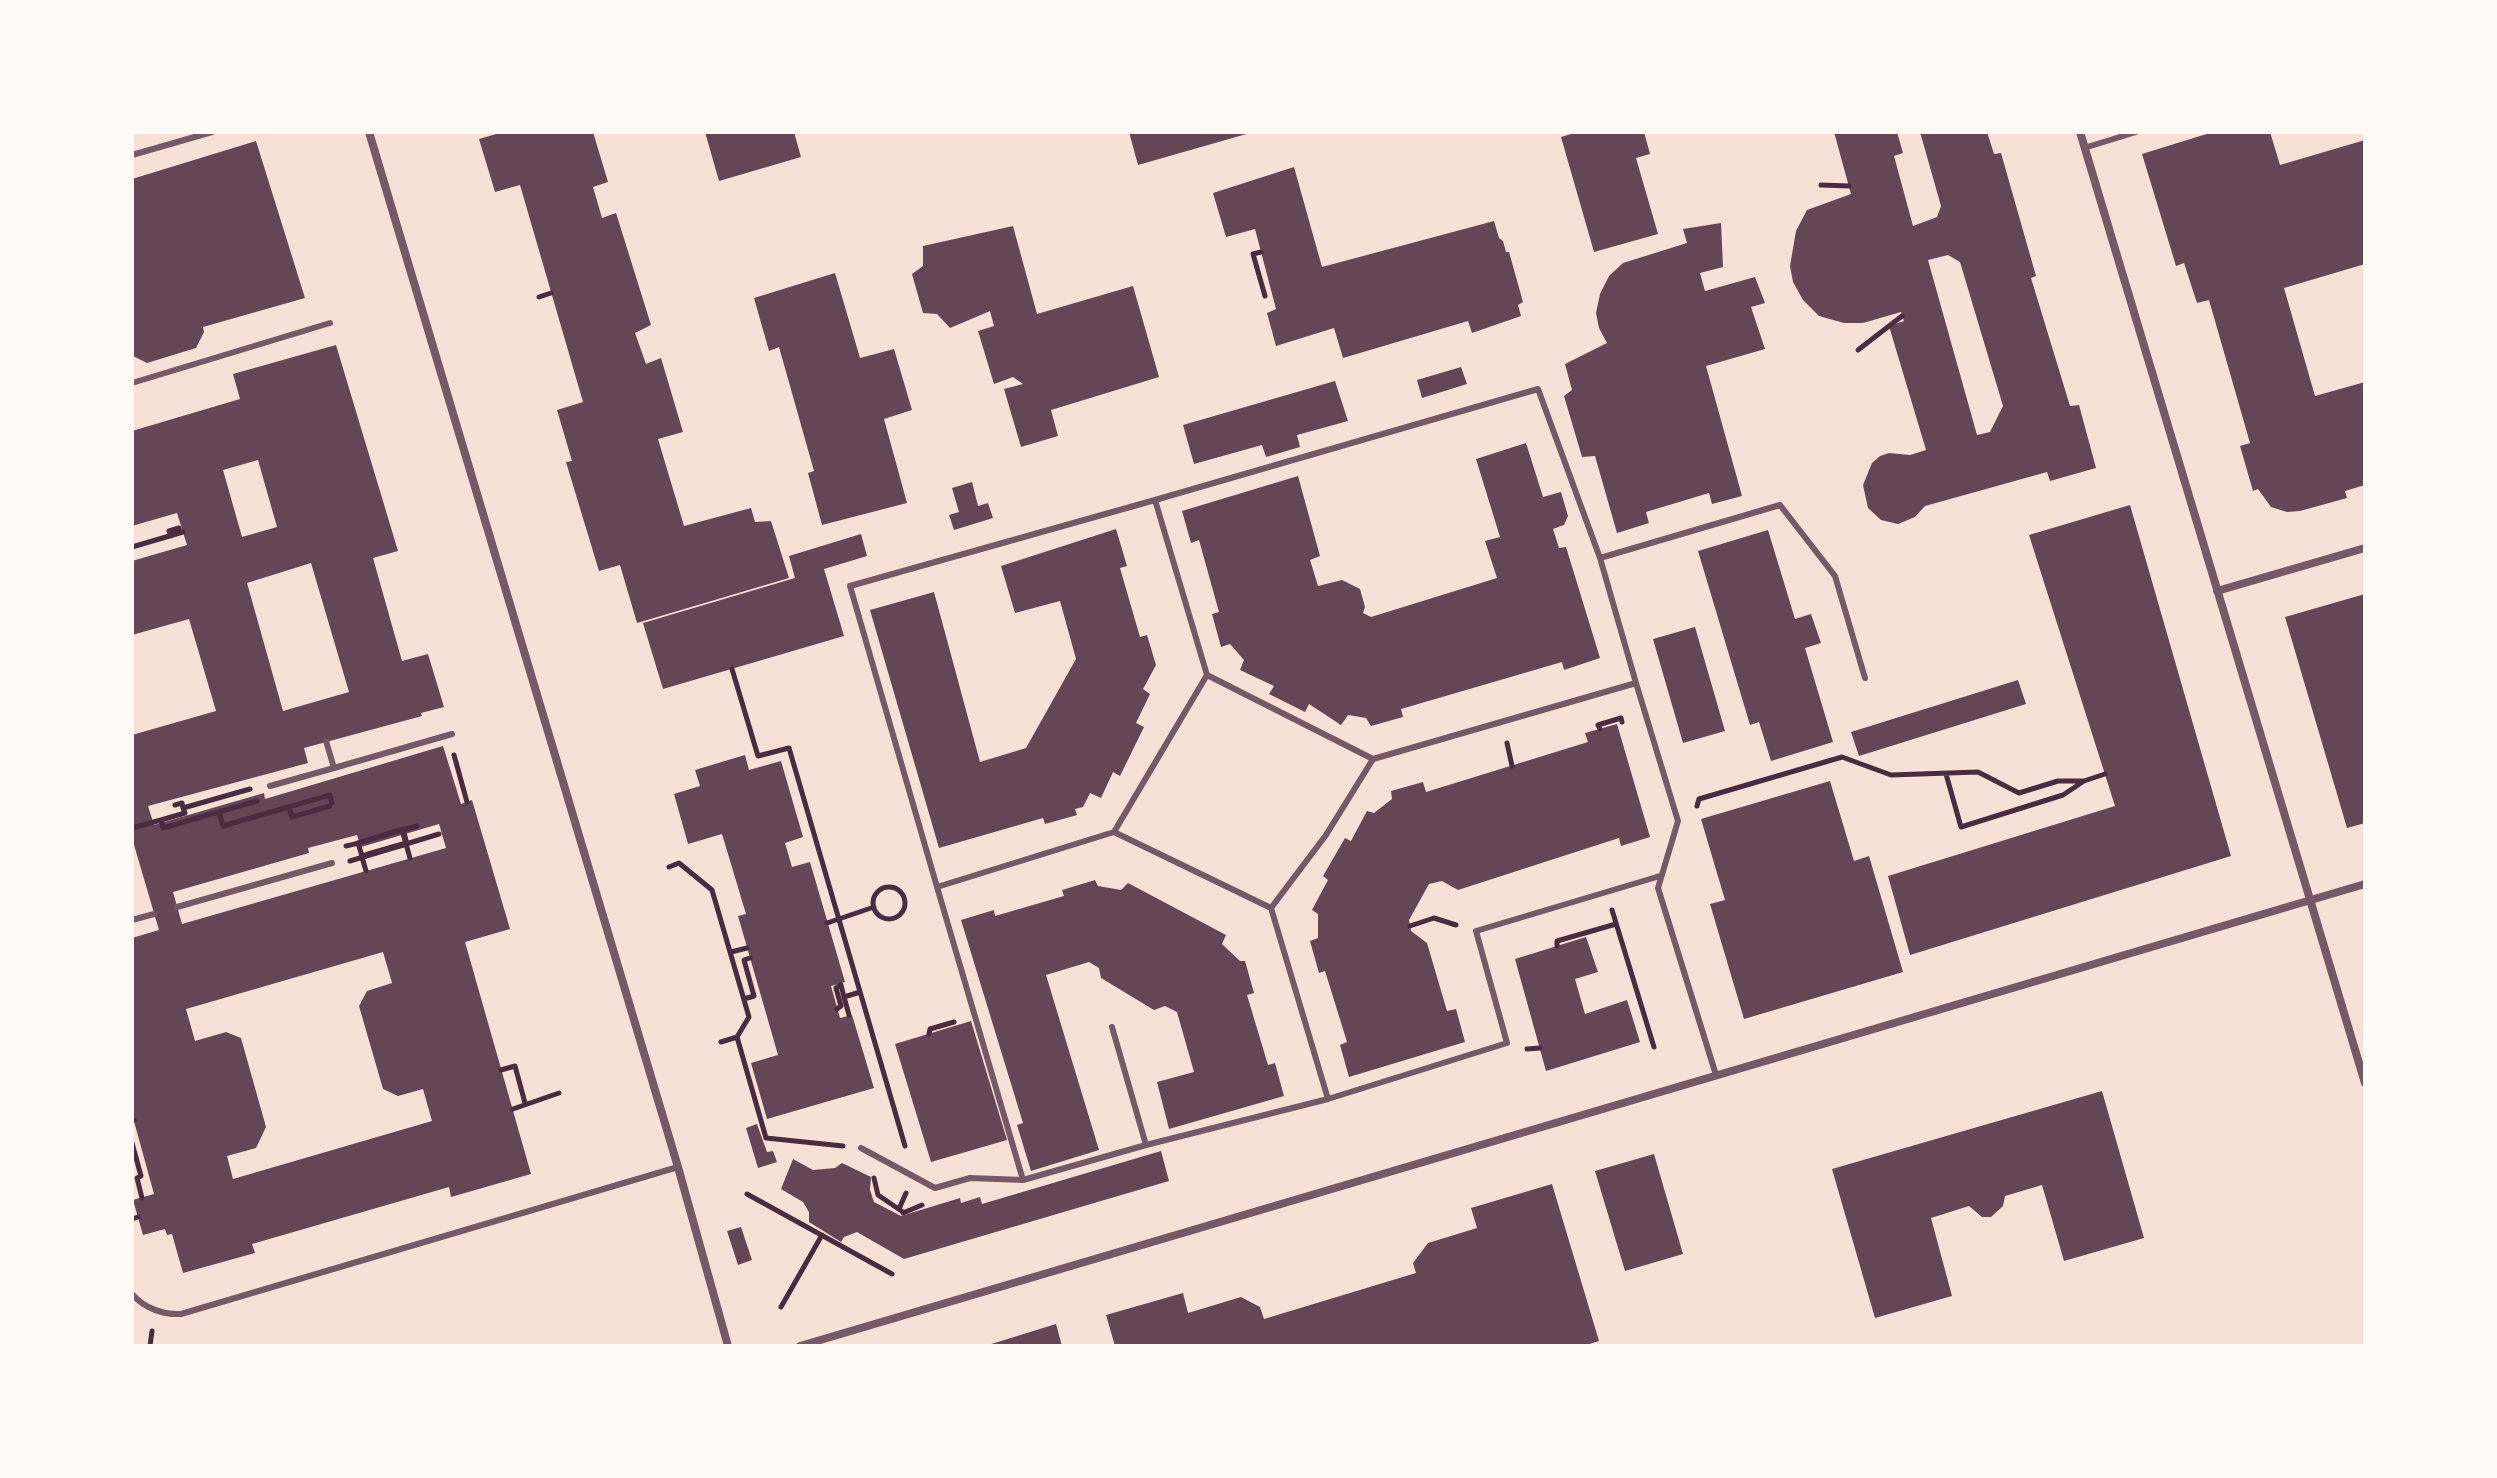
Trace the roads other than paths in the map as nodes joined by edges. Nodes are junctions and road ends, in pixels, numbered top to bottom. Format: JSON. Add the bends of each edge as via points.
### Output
{"nodes":[{"id":1,"x":212,"y":132,"type":"edge"},
{"id":2,"x":369,"y":132,"type":"edge"},
{"id":3,"x":2080,"y":132,"type":"edge"},
{"id":4,"x":2136,"y":132,"type":"edge"},
{"id":5,"x":2084,"y":148,"type":"junction"},
{"id":6,"x":132,"y":155,"type":"edge"},
{"id":7,"x":330,"y":323,"type":"dead end"},
{"id":8,"x":132,"y":383,"type":"edge"},
{"id":9,"x":1155,"y":500,"type":"junction"},
{"id":10,"x":2365,"y":548,"type":"edge"},
{"id":11,"x":1600,"y":558,"type":"junction"},
{"id":12,"x":2217,"y":591,"type":"junction"},
{"id":13,"x":1207,"y":675,"type":"junction"},
{"id":14,"x":1865,"y":678,"type":"dead end"},
{"id":15,"x":1636,"y":683,"type":"junction"},
{"id":16,"x":450,"y":734,"type":"road end"},
{"id":17,"x":326,"y":741,"type":"dead end"},
{"id":18,"x":1373,"y":759,"type":"junction"},
{"id":19,"x":334,"y":768,"type":"junction"},
{"id":20,"x":270,"y":786,"type":"dead end"},
{"id":21,"x":1114,"y":832,"type":"junction"},
{"id":22,"x":332,"y":863,"type":"road end"},
{"id":23,"x":1660,"y":876,"type":"junction"},
{"id":24,"x":2365,"y":884,"type":"edge"},
{"id":25,"x":937,"y":887,"type":"junction"},
{"id":26,"x":2310,"y":900,"type":"junction"},
{"id":27,"x":177,"y":907,"type":"dead end"},
{"id":28,"x":1271,"y":908,"type":"junction"},
{"id":29,"x":154,"y":914,"type":"dead end"},
{"id":30,"x":132,"y":920,"type":"edge"},
{"id":31,"x":1112,"y":1027,"type":"dead end"},
{"id":32,"x":1716,"y":1075,"type":"junction"},
{"id":33,"x":2365,"y":1083,"type":"edge"},
{"id":34,"x":1328,"y":1099,"type":"junction"},
{"id":35,"x":1146,"y":1145,"type":"junction"},
{"id":36,"x":861,"y":1148,"type":"road end"},
{"id":37,"x":678,"y":1167,"type":"junction"},
{"id":38,"x":1023,"y":1180,"type":"junction"},
{"id":39,"x":132,"y":1294,"type":"edge"},
{"id":40,"x":728,"y":1346,"type":"edge"},
{"id":41,"x":800,"y":1346,"type":"edge"}],
"edges":[{"from":1,"to":6,"type":"lane"},
{"from":2,"to":37,"type":"street"},
{"from":3,"to":5,"type":"street"},
{"from":4,"to":5,"type":"lane"},
{"from":5,"to":12,"type":"street"},
{"from":7,"to":8,"type":"lane"},
{"from":9,"to":11,"type":"lane","via":[[1538,389]]},
{"from":9,"to":13,"type":"lane"},
{"from":9,"to":25,"type":"lane","via":[[850,586]]},
{"from":10,"to":12,"type":"street"},
{"from":11,"to":14,"type":"lane","via":[[1780,505],[1835,576]]},
{"from":11,"to":15,"type":"lane"},
{"from":12,"to":26,"type":"street"},
{"from":13,"to":18,"type":"lane"},
{"from":13,"to":21,"type":"lane"},
{"from":15,"to":18,"type":"lane"},
{"from":15,"to":23,"type":"lane","via":[[1678,821]]},
{"from":16,"to":19,"type":"lane"},
{"from":17,"to":19,"type":"lane"},
{"from":18,"to":28,"type":"lane","via":[[1326,835]]},
{"from":19,"to":20,"type":"lane"},
{"from":21,"to":25,"type":"lane"},
{"from":21,"to":28,"type":"lane"},
{"from":22,"to":27,"type":"lane"},
{"from":23,"to":32,"type":"lane","via":[[1658,888]]},
{"from":23,"to":34,"type":"lane","via":[[1476,931],[1507,1043]]},
{"from":24,"to":26,"type":"street"},
{"from":25,"to":38,"type":"lane"},
{"from":26,"to":32,"type":"street"},
{"from":26,"to":33,"type":"street"},
{"from":28,"to":34,"type":"lane"},
{"from":29,"to":30,"type":"lane"},
{"from":31,"to":35,"type":"lane"},
{"from":32,"to":41,"type":"street"},
{"from":34,"to":35,"type":"lane"},
{"from":35,"to":38,"type":"lane"},
{"from":36,"to":38,"type":"lane","via":[[935,1188],[970,1178]]},
{"from":37,"to":39,"type":"lane","via":[[181,1314],[147,1307]]},
{"from":37,"to":40,"type":"street"}]}
